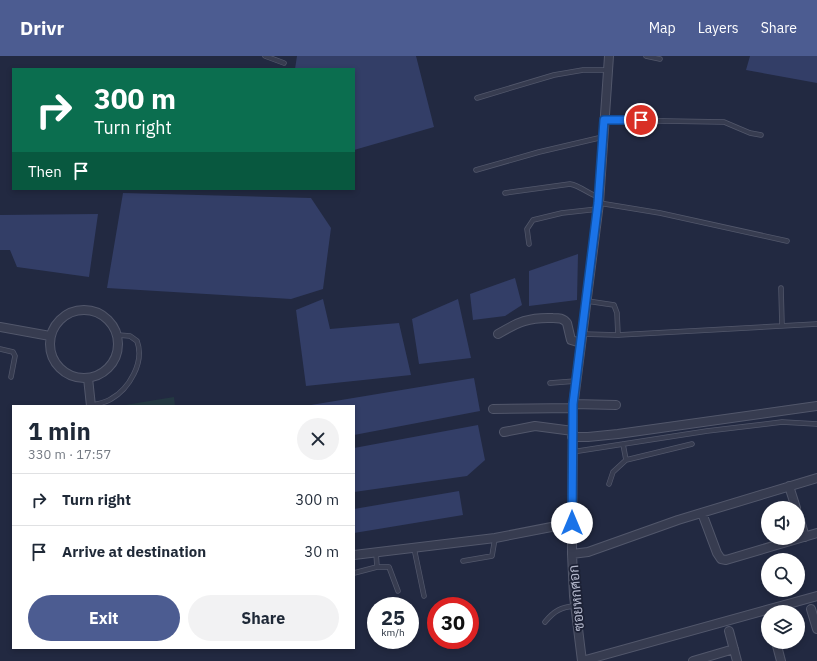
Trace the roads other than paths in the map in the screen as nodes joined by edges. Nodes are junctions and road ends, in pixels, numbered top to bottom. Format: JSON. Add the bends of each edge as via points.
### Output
{"nodes":[{"id":1,"x":265,"y":56,"type":"edge"},
{"id":2,"x":609,"y":56,"type":"edge"},
{"id":3,"x":646,"y":56,"type":"edge"},
{"id":4,"x":660,"y":59,"type":"dead end"},
{"id":5,"x":284,"y":63,"type":"dead end"},
{"id":6,"x":608,"y":70,"type":"junction"},
{"id":7,"x":477,"y":98,"type":"dead end"},
{"id":8,"x":604,"y":120,"type":"junction"},
{"id":9,"x":761,"y":135,"type":"dead end"},
{"id":10,"x":603,"y":137,"type":"junction"},
{"id":11,"x":476,"y":170,"type":"dead end"},
{"id":12,"x":505,"y":193,"type":"dead end"},
{"id":13,"x":600,"y":203,"type":"junction"},
{"id":14,"x":787,"y":241,"type":"dead end"},
{"id":15,"x":530,"y":244,"type":"dead end"},
{"id":16,"x":781,"y":288,"type":"dead end"},
{"id":17,"x":590,"y":301,"type":"junction"},
{"id":18,"x":817,"y":324,"type":"edge"},
{"id":19,"x":782,"y":326,"type":"junction"},
{"id":20,"x":0,"y":327,"type":"edge"},
{"id":21,"x":498,"y":334,"type":"dead end"},
{"id":22,"x":585,"y":334,"type":"junction"},
{"id":23,"x":118,"y":335,"type":"junction"},
{"id":24,"x":618,"y":335,"type":"junction"},
{"id":25,"x":50,"y":336,"type":"junction"},
{"id":26,"x":581,"y":343,"type":"junction"},
{"id":27,"x":0,"y":349,"type":"edge"},
{"id":28,"x":11,"y":377,"type":"dead end"},
{"id":29,"x":88,"y":378,"type":"junction"},
{"id":30,"x":576,"y":381,"type":"junction"},
{"id":31,"x":550,"y":383,"type":"dead end"},
{"id":32,"x":91,"y":405,"type":"edge"},
{"id":33,"x":94,"y":405,"type":"edge"},
{"id":34,"x":616,"y":405,"type":"dead end"},
{"id":35,"x":575,"y":406,"type":"junction"},
{"id":36,"x":817,"y":406,"type":"edge"},
{"id":37,"x":493,"y":409,"type":"dead end"},
{"id":38,"x":817,"y":424,"type":"edge"},
{"id":39,"x":504,"y":432,"type":"dead end"},
{"id":40,"x":575,"y":435,"type":"junction"},
{"id":41,"x":623,"y":444,"type":"junction"},
{"id":42,"x":692,"y":444,"type":"dead end"},
{"id":43,"x":575,"y":452,"type":"junction"},
{"id":44,"x":626,"y":460,"type":"junction"},
{"id":45,"x":817,"y":478,"type":"edge"},
{"id":46,"x":609,"y":484,"type":"dead end"},
{"id":47,"x":789,"y":486,"type":"junction"},
{"id":48,"x":794,"y":501,"type":"edge"},
{"id":49,"x":702,"y":513,"type":"junction"},
{"id":50,"x":572,"y":523,"type":"junction"},
{"id":51,"x":817,"y":533,"type":"edge"},
{"id":52,"x":805,"y":537,"type":"edge"},
{"id":53,"x":495,"y":538,"type":"junction"},
{"id":54,"x":778,"y":545,"type":"edge"},
{"id":55,"x":414,"y":547,"type":"junction"},
{"id":56,"x":376,"y":552,"type":"junction"},
{"id":57,"x":576,"y":554,"type":"junction"},
{"id":58,"x":355,"y":555,"type":"edge"},
{"id":59,"x":463,"y":561,"type":"dead end"},
{"id":60,"x":377,"y":568,"type":"junction"},
{"id":61,"x":355,"y":573,"type":"edge"},
{"id":62,"x":398,"y":591,"type":"dead end"},
{"id":63,"x":424,"y":596,"type":"dead end"},
{"id":64,"x":817,"y":596,"type":"edge"},
{"id":65,"x":575,"y":606,"type":"junction"},
{"id":66,"x":811,"y":609,"type":"dead end"},
{"id":67,"x":545,"y":622,"type":"dead end"},
{"id":68,"x":817,"y":629,"type":"edge"},
{"id":69,"x":729,"y":631,"type":"dead end"},
{"id":70,"x":734,"y":649,"type":"junction"},
{"id":71,"x":778,"y":649,"type":"edge"},
{"id":72,"x":585,"y":660,"type":"edge"},
{"id":73,"x":693,"y":661,"type":"edge"},
{"id":74,"x":737,"y":661,"type":"edge"},
{"id":75,"x":781,"y":661,"type":"edge"}],
"edges":[{"from":1,"to":5,"type":"lane"},
{"from":2,"to":6,"type":"street","name":"ซอยหกศอก"},
{"from":3,"to":4,"type":"lane"},
{"from":6,"to":7,"type":"lane","via":[[583,70],[554,75]]},
{"from":6,"to":8,"type":"street","name":"ซอยหกศอก"},
{"from":8,"to":9,"type":"lane","via":[[724,122]]},
{"from":8,"to":10,"type":"street","name":"ซอยหกศอก"},
{"from":10,"to":11,"type":"lane"},
{"from":10,"to":13,"type":"street","name":"ซอยหกศอก"},
{"from":12,"to":13,"type":"lane","via":[[570,184],[576,185]]},
{"from":13,"to":14,"type":"lane","via":[[660,213]]},
{"from":13,"to":15,"type":"lane","via":[[533,220],[527,229]]},
{"from":13,"to":17,"type":"street","name":"ซอยหกศอก"},
{"from":16,"to":19,"type":"lane"},
{"from":17,"to":22,"type":"street","name":"ซอยหกศอก"},
{"from":17,"to":24,"type":"lane","via":[[614,305]]},
{"from":18,"to":19,"type":"lane"},
{"from":19,"to":24,"type":"lane"},
{"from":20,"to":25,"type":"street"},
{"from":21,"to":26,"type":"street","via":[[527,319],[560,318],[567,323],[571,340]]},
{"from":22,"to":24,"type":"lane"},
{"from":22,"to":26,"type":"street","name":"ซอยหกศอก"},
{"from":23,"to":25,"type":"street","via":[[108,318],[97,311],[84,309],[71,312],[60,319]]},
{"from":23,"to":29,"type":"street","via":[[117,354],[111,366],[101,374]]},
{"from":23,"to":33,"type":"lane","via":[[130,336],[137,341],[140,357],[119,394]]},
{"from":25,"to":29,"type":"street","via":[[52,356],[58,367],[69,375]]},
{"from":26,"to":30,"type":"street","name":"ซอยหกศอก"},
{"from":27,"to":28,"type":"lane","via":[[13,352],[15,356]]},
{"from":29,"to":32,"type":"street"},
{"from":30,"to":31,"type":"lane"},
{"from":30,"to":35,"type":"street","name":"ซอยหกศอก"},
{"from":34,"to":35,"type":"street"},
{"from":35,"to":37,"type":"street"},
{"from":35,"to":40,"type":"street","name":"ซอยหกศอก"},
{"from":36,"to":40,"type":"street","via":[[588,437]]},
{"from":38,"to":41,"type":"lane","via":[[782,422]]},
{"from":39,"to":40,"type":"street","via":[[535,426]]},
{"from":40,"to":43,"type":"street","name":"ซอยหกศอก"},
{"from":41,"to":43,"type":"lane"},
{"from":41,"to":44,"type":"lane"},
{"from":42,"to":44,"type":"lane"},
{"from":43,"to":50,"type":"street","name":"ซอยหกศอก"},
{"from":44,"to":46,"type":"lane","via":[[613,472]]},
{"from":45,"to":47,"type":"street"},
{"from":47,"to":48,"type":"street"},
{"from":47,"to":49,"type":"street"},
{"from":49,"to":54,"type":"street","via":[[721,559],[726,560]]},
{"from":49,"to":57,"type":"street"},
{"from":50,"to":53,"type":"street"},
{"from":50,"to":57,"type":"street","name":"ซอยหกศอก"},
{"from":51,"to":52,"type":"street"},
{"from":53,"to":55,"type":"street"},
{"from":53,"to":59,"type":"lane","via":[[492,556]]},
{"from":55,"to":56,"type":"street"},
{"from":55,"to":63,"type":"lane"},
{"from":56,"to":58,"type":"street"},
{"from":56,"to":60,"type":"lane"},
{"from":57,"to":65,"type":"street","name":"ซอยหกศอก"},
{"from":60,"to":61,"type":"lane"},
{"from":60,"to":62,"type":"lane","via":[[389,567]]},
{"from":64,"to":72,"type":"street"},
{"from":65,"to":67,"type":"lane","via":[[556,611]]},
{"from":65,"to":72,"type":"street","name":"ซอยหกศอก"},
{"from":66,"to":68,"type":"street"},
{"from":69,"to":70,"type":"street"},
{"from":70,"to":73,"type":"street"},
{"from":70,"to":74,"type":"street"},
{"from":71,"to":75,"type":"street"}]}
